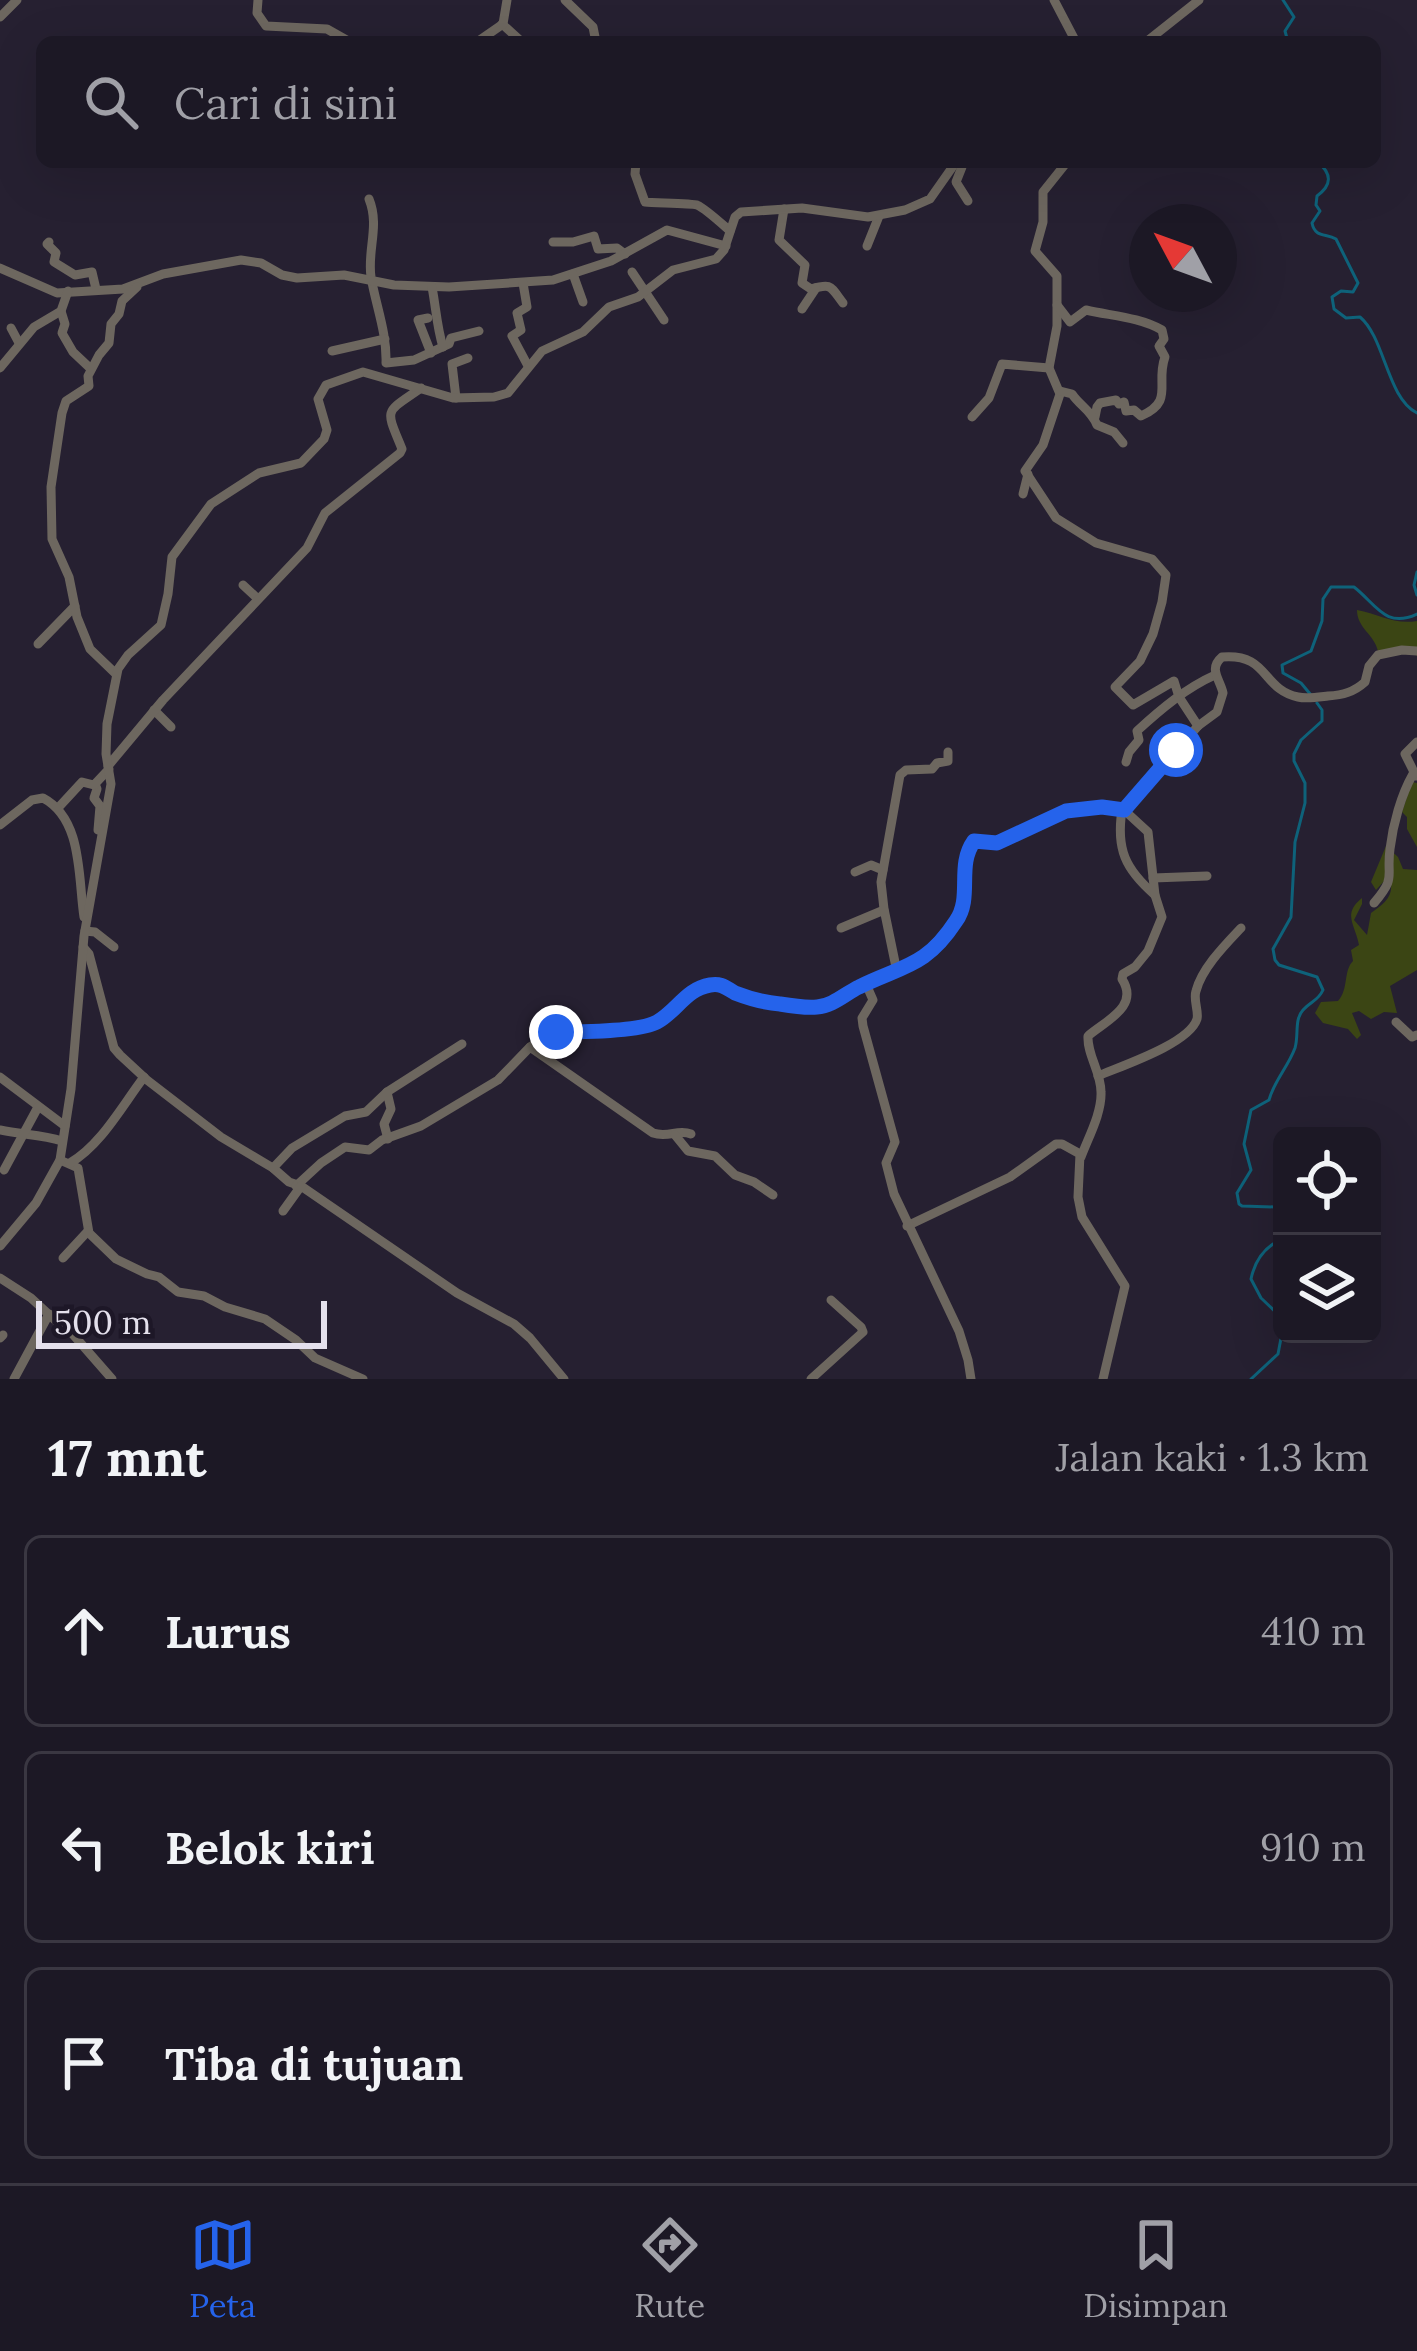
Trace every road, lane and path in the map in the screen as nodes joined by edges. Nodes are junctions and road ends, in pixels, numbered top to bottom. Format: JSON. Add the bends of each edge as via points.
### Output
{"nodes":[{"id":1,"x":17,"y":0,"type":"edge"},
{"id":2,"x":258,"y":0,"type":"edge"},
{"id":3,"x":507,"y":0,"type":"edge"},
{"id":4,"x":565,"y":0,"type":"edge"},
{"id":5,"x":1054,"y":0,"type":"edge"},
{"id":6,"x":1199,"y":0,"type":"edge"},
{"id":7,"x":0,"y":17,"type":"edge"},
{"id":8,"x":502,"y":24,"type":"junction"},
{"id":9,"x":339,"y":36,"type":"edge"},
{"id":10,"x":485,"y":36,"type":"edge"},
{"id":11,"x":515,"y":36,"type":"edge"},
{"id":12,"x":595,"y":36,"type":"edge"},
{"id":13,"x":1073,"y":36,"type":"edge"},
{"id":14,"x":1154,"y":36,"type":"edge"},
{"id":15,"x":952,"y":168,"type":"edge"},
{"id":16,"x":962,"y":168,"type":"edge"},
{"id":17,"x":1062,"y":168,"type":"edge"},
{"id":18,"x":636,"y":173,"type":"edge"},
{"id":19,"x":369,"y":199,"type":"dead end"},
{"id":20,"x":968,"y":201,"type":"dead end"},
{"id":21,"x":774,"y":210,"type":"junction"},
{"id":22,"x":879,"y":216,"type":"junction"},
{"id":23,"x":730,"y":231,"type":"junction"},
{"id":24,"x":49,"y":242,"type":"dead end"},
{"id":25,"x":553,"y":242,"type":"dead end"},
{"id":26,"x":726,"y":246,"type":"junction"},
{"id":27,"x":867,"y":246,"type":"dead end"},
{"id":28,"x":625,"y":254,"type":"junction"},
{"id":29,"x":0,"y":268,"type":"edge"},
{"id":30,"x":632,"y":272,"type":"dead end"},
{"id":31,"x":573,"y":274,"type":"junction"},
{"id":32,"x":146,"y":280,"type":"junction"},
{"id":33,"x":374,"y":282,"type":"junction"},
{"id":34,"x":524,"y":283,"type":"junction"},
{"id":35,"x":432,"y":287,"type":"junction"},
{"id":36,"x":815,"y":288,"type":"junction"},
{"id":37,"x":96,"y":289,"type":"junction"},
{"id":38,"x":68,"y":291,"type":"junction"},
{"id":39,"x":643,"y":292,"type":"junction"},
{"id":40,"x":583,"y":302,"type":"dead end"},
{"id":41,"x":843,"y":303,"type":"dead end"},
{"id":42,"x":1058,"y":304,"type":"junction"},
{"id":43,"x":802,"y":309,"type":"dead end"},
{"id":44,"x":61,"y":311,"type":"junction"},
{"id":45,"x":664,"y":320,"type":"dead end"},
{"id":46,"x":11,"y":328,"type":"dead end"},
{"id":47,"x":403,"y":328,"type":"dead end"},
{"id":48,"x":479,"y":331,"type":"dead end"},
{"id":49,"x":386,"y":339,"type":"junction"},
{"id":50,"x":19,"y":344,"type":"junction"},
{"id":51,"x":443,"y":347,"type":"junction"},
{"id":52,"x":332,"y":351,"type":"dead end"},
{"id":53,"x":430,"y":353,"type":"junction"},
{"id":54,"x":468,"y":358,"type":"dead end"},
{"id":55,"x":386,"y":363,"type":"junction"},
{"id":56,"x":528,"y":366,"type":"junction"},
{"id":57,"x":0,"y":368,"type":"edge"},
{"id":58,"x":91,"y":368,"type":"junction"},
{"id":59,"x":1048,"y":368,"type":"junction"},
{"id":60,"x":356,"y":373,"type":"junction"},
{"id":61,"x":421,"y":388,"type":"junction"},
{"id":62,"x":1060,"y":391,"type":"junction"},
{"id":63,"x":456,"y":398,"type":"junction"},
{"id":64,"x":973,"y":417,"type":"dead end"},
{"id":65,"x":1094,"y":417,"type":"junction"},
{"id":66,"x":1123,"y":443,"type":"dead end"},
{"id":67,"x":1028,"y":475,"type":"junction"},
{"id":68,"x":1023,"y":494,"type":"dead end"},
{"id":69,"x":243,"y":584,"type":"dead end"},
{"id":70,"x":256,"y":598,"type":"junction"},
{"id":71,"x":75,"y":606,"type":"junction"},
{"id":72,"x":38,"y":644,"type":"dead end"},
{"id":73,"x":1417,"y":651,"type":"edge"},
{"id":74,"x":116,"y":674,"type":"junction"},
{"id":75,"x":1215,"y":675,"type":"junction"},
{"id":76,"x":1179,"y":697,"type":"junction"},
{"id":77,"x":1133,"y":705,"type":"junction"},
{"id":78,"x":154,"y":710,"type":"junction"},
{"id":79,"x":1145,"y":723,"type":"junction"},
{"id":80,"x":1198,"y":726,"type":"junction"},
{"id":81,"x":171,"y":727,"type":"dead end"},
{"id":82,"x":1417,"y":742,"type":"edge"},
{"id":83,"x":948,"y":752,"type":"dead end"},
{"id":84,"x":1126,"y":762,"type":"dead end"},
{"id":85,"x":108,"y":768,"type":"junction"},
{"id":86,"x":1415,"y":775,"type":"edge"},
{"id":87,"x":95,"y":784,"type":"junction"},
{"id":88,"x":58,"y":808,"type":"junction"},
{"id":89,"x":1123,"y":810,"type":"junction"},
{"id":90,"x":0,"y":825,"type":"edge"},
{"id":91,"x":100,"y":847,"type":"junction"},
{"id":92,"x":883,"y":870,"type":"junction"},
{"id":93,"x":855,"y":872,"type":"dead end"},
{"id":94,"x":1207,"y":876,"type":"dead end"},
{"id":95,"x":1153,"y":878,"type":"junction"},
{"id":96,"x":1155,"y":895,"type":"junction"},
{"id":97,"x":1374,"y":903,"type":"dead end"},
{"id":98,"x":884,"y":910,"type":"junction"},
{"id":99,"x":841,"y":928,"type":"dead end"},
{"id":100,"x":1241,"y":928,"type":"dead end"},
{"id":101,"x":86,"y":929,"type":"junction"},
{"id":102,"x":83,"y":947,"type":"junction"},
{"id":103,"x":114,"y":947,"type":"dead end"},
{"id":104,"x":897,"y":972,"type":"junction"},
{"id":105,"x":866,"y":984,"type":"junction"},
{"id":106,"x":1396,"y":1022,"type":"dead end"},
{"id":107,"x":1417,"y":1035,"type":"edge"},
{"id":108,"x":462,"y":1044,"type":"dead end"},
{"id":109,"x":530,"y":1047,"type":"junction"},
{"id":110,"x":116,"y":1052,"type":"junction"},
{"id":111,"x":104,"y":1057,"type":"dead end"},
{"id":112,"x":1098,"y":1076,"type":"junction"},
{"id":113,"x":0,"y":1077,"type":"edge"},
{"id":114,"x":144,"y":1077,"type":"junction"},
{"id":115,"x":387,"y":1092,"type":"junction"},
{"id":116,"x":38,"y":1106,"type":"junction"},
{"id":117,"x":65,"y":1126,"type":"junction"},
{"id":118,"x":0,"y":1130,"type":"edge"},
{"id":119,"x":691,"y":1134,"type":"dead end"},
{"id":120,"x":25,"y":1135,"type":"junction"},
{"id":121,"x":675,"y":1135,"type":"junction"},
{"id":122,"x":388,"y":1138,"type":"junction"},
{"id":123,"x":62,"y":1141,"type":"junction"},
{"id":124,"x":1081,"y":1157,"type":"junction"},
{"id":125,"x":65,"y":1162,"type":"junction"},
{"id":126,"x":273,"y":1168,"type":"junction"},
{"id":127,"x":4,"y":1170,"type":"dead end"},
{"id":128,"x":299,"y":1186,"type":"junction"},
{"id":129,"x":773,"y":1195,"type":"dead end"},
{"id":130,"x":283,"y":1211,"type":"dead end"},
{"id":131,"x":908,"y":1226,"type":"junction"},
{"id":132,"x":88,"y":1231,"type":"junction"},
{"id":133,"x":0,"y":1246,"type":"edge"},
{"id":134,"x":63,"y":1258,"type":"dead end"},
{"id":135,"x":0,"y":1279,"type":"edge"},
{"id":136,"x":831,"y":1300,"type":"dead end"},
{"id":137,"x":53,"y":1318,"type":"junction"},
{"id":138,"x":10,"y":1378,"type":"edge"},
{"id":139,"x":108,"y":1379,"type":"edge"},
{"id":140,"x":363,"y":1379,"type":"edge"},
{"id":141,"x":564,"y":1379,"type":"edge"},
{"id":142,"x":811,"y":1379,"type":"edge"},
{"id":143,"x":970,"y":1379,"type":"edge"},
{"id":144,"x":1103,"y":1379,"type":"edge"}],
"edges":[{"from":1,"to":7,"type":"street"},
{"from":2,"to":9,"type":"street","via":[[266,26]]},
{"from":3,"to":8,"type":"street"},
{"from":4,"to":12,"type":"street"},
{"from":5,"to":13,"type":"street"},
{"from":6,"to":14,"type":"street"},
{"from":8,"to":10,"type":"street"},
{"from":8,"to":11,"type":"street"},
{"from":15,"to":22,"type":"street","via":[[925,202]]},
{"from":16,"to":20,"type":"street","via":[[956,182]]},
{"from":17,"to":42,"type":"street","via":[[1043,192],[1035,251],[1056,272]]},
{"from":18,"to":23,"type":"street","via":[[645,202],[696,204]]},
{"from":19,"to":33,"type":"street"},
{"from":21,"to":22,"type":"street"},
{"from":21,"to":23,"type":"street","via":[[741,212]]},
{"from":21,"to":36,"type":"street","via":[[780,242],[805,265],[803,285]]},
{"from":22,"to":27,"type":"street"},
{"from":23,"to":26,"type":"street"},
{"from":24,"to":37,"type":"street","via":[[54,262],[75,275],[94,274]]},
{"from":25,"to":28,"type":"street","via":[[594,236],[598,249]]},
{"from":26,"to":28,"type":"street","via":[[667,230]]},
{"from":26,"to":39,"type":"street","via":[[716,259],[670,272]]},
{"from":28,"to":31,"type":"street"},
{"from":29,"to":38,"type":"street"},
{"from":30,"to":39,"type":"street"},
{"from":31,"to":34,"type":"street"},
{"from":31,"to":40,"type":"street"},
{"from":32,"to":33,"type":"street","via":[[241,260],[297,278]]},
{"from":32,"to":37,"type":"street"},
{"from":32,"to":58,"type":"street","via":[[122,301]]},
{"from":33,"to":35,"type":"street"},
{"from":33,"to":49,"type":"street"},
{"from":34,"to":35,"type":"street"},
{"from":34,"to":56,"type":"street","via":[[527,307],[517,313],[521,330],[512,336]]},
{"from":35,"to":51,"type":"street"},
{"from":36,"to":41,"type":"street","via":[[828,285]]},
{"from":36,"to":43,"type":"street"},
{"from":37,"to":38,"type":"street"},
{"from":38,"to":44,"type":"street"},
{"from":39,"to":45,"type":"street"},
{"from":39,"to":56,"type":"street"},
{"from":42,"to":59,"type":"street"},
{"from":42,"to":65,"type":"street","via":[[1070,322],[1087,310],[1162,330],[1159,404],[1141,416],[1124,402],[1104,402]]},
{"from":44,"to":50,"type":"street"},
{"from":44,"to":58,"type":"street","via":[[62,334]]},
{"from":46,"to":50,"type":"street"},
{"from":47,"to":53,"type":"street","via":[[421,328]]},
{"from":48,"to":51,"type":"street"},
{"from":49,"to":52,"type":"street"},
{"from":49,"to":55,"type":"street"},
{"from":50,"to":57,"type":"street"},
{"from":51,"to":53,"type":"street"},
{"from":53,"to":55,"type":"street"},
{"from":54,"to":63,"type":"street","via":[[452,364]]},
{"from":55,"to":60,"type":"street"},
{"from":56,"to":63,"type":"street","via":[[508,393]]},
{"from":58,"to":71,"type":"street","via":[[89,386],[62,411],[51,487],[52,539]]},
{"from":59,"to":62,"type":"street"},
{"from":59,"to":64,"type":"street","via":[[1003,364]]},
{"from":60,"to":61,"type":"street"},
{"from":60,"to":74,"type":"street","via":[[320,392],[327,430],[304,460],[255,475],[208,508],[172,557],[160,625]]},
{"from":61,"to":63,"type":"street"},
{"from":61,"to":70,"type":"street","via":[[390,413],[400,453],[325,513],[307,548]]},
{"from":62,"to":65,"type":"street"},
{"from":62,"to":67,"type":"street"},
{"from":65,"to":66,"type":"street"},
{"from":67,"to":68,"type":"street"},
{"from":67,"to":77,"type":"street","via":[[1056,518],[1096,543],[1152,559],[1166,575],[1153,634],[1115,686]]},
{"from":69,"to":70,"type":"street"},
{"from":70,"to":78,"type":"street"},
{"from":71,"to":72,"type":"street"},
{"from":71,"to":74,"type":"street","via":[[90,649]]},
{"from":73,"to":75,"type":"street","via":[[1379,654],[1361,687],[1324,697],[1295,697],[1246,658],[1222,657]]},
{"from":74,"to":85,"type":"street"},
{"from":75,"to":76,"type":"street"},
{"from":75,"to":80,"type":"street","via":[[1222,701]]},
{"from":76,"to":77,"type":"street","via":[[1172,681]]},
{"from":76,"to":79,"type":"street"},
{"from":76,"to":80,"type":"street"},
{"from":77,"to":79,"type":"street"},
{"from":78,"to":81,"type":"street"},
{"from":78,"to":85,"type":"street"},
{"from":79,"to":84,"type":"street"},
{"from":80,"to":89,"type":"street"},
{"from":82,"to":86,"type":"street","via":[[1405,754]]},
{"from":83,"to":92,"type":"street","via":[[949,760],[932,769],[900,775]]},
{"from":85,"to":87,"type":"street"},
{"from":85,"to":91,"type":"street"},
{"from":86,"to":97,"type":"street","via":[[1391,842],[1391,878]]},
{"from":87,"to":88,"type":"street","via":[[82,782]]},
{"from":87,"to":91,"type":"street"},
{"from":88,"to":90,"type":"street","via":[[32,800]]},
{"from":88,"to":101,"type":"street","via":[[75,844]]},
{"from":89,"to":95,"type":"street","via":[[1147,831]]},
{"from":89,"to":96,"type":"street","via":[[1120,842],[1135,877]]},
{"from":89,"to":104,"type":"street","via":[[1066,811],[997,843],[974,841],[964,861],[960,916],[919,962]]},
{"from":91,"to":101,"type":"street"},
{"from":92,"to":93,"type":"street","via":[[872,864]]},
{"from":92,"to":98,"type":"street"},
{"from":94,"to":95,"type":"street"},
{"from":95,"to":96,"type":"street"},
{"from":96,"to":112,"type":"street","via":[[1160,928],[1123,974],[1128,996],[1088,1036]]},
{"from":98,"to":99,"type":"street"},
{"from":98,"to":104,"type":"street"},
{"from":100,"to":112,"type":"street","via":[[1200,981],[1194,1023],[1170,1046]]},
{"from":101,"to":102,"type":"street"},
{"from":101,"to":103,"type":"street"},
{"from":102,"to":110,"type":"street"},
{"from":102,"to":117,"type":"street"},
{"from":104,"to":105,"type":"street"},
{"from":105,"to":109,"type":"street","via":[[816,1007],[706,986],[655,1023],[556,1032]]},
{"from":105,"to":131,"type":"street","via":[[873,1000],[863,1026],[895,1142],[886,1167]]},
{"from":106,"to":107,"type":"street"},
{"from":108,"to":115,"type":"street"},
{"from":109,"to":121,"type":"street","via":[[653,1133]]},
{"from":109,"to":122,"type":"street","via":[[497,1080]]},
{"from":110,"to":111,"type":"street"},
{"from":110,"to":114,"type":"street"},
{"from":112,"to":124,"type":"street","via":[[1100,1102]]},
{"from":113,"to":116,"type":"street"},
{"from":114,"to":125,"type":"street","via":[[80,1158]]},
{"from":114,"to":126,"type":"street"},
{"from":115,"to":122,"type":"street"},
{"from":115,"to":126,"type":"street","via":[[366,1112],[292,1148]]},
{"from":116,"to":117,"type":"street"},
{"from":116,"to":120,"type":"street"},
{"from":117,"to":123,"type":"street"},
{"from":118,"to":120,"type":"street"},
{"from":119,"to":121,"type":"street"},
{"from":120,"to":123,"type":"street"},
{"from":120,"to":127,"type":"street"},
{"from":121,"to":129,"type":"street","via":[[688,1151],[715,1156]]},
{"from":122,"to":128,"type":"street","via":[[369,1150],[345,1147]]},
{"from":123,"to":125,"type":"street"},
{"from":124,"to":131,"type":"street","via":[[1056,1144],[1010,1177]]},
{"from":124,"to":144,"type":"street","via":[[1082,1217],[1125,1286]]},
{"from":125,"to":132,"type":"street","via":[[78,1168]]},
{"from":125,"to":133,"type":"street"},
{"from":126,"to":128,"type":"street"},
{"from":128,"to":130,"type":"street"},
{"from":128,"to":141,"type":"street","via":[[514,1324]]},
{"from":131,"to":143,"type":"street","via":[[958,1331]]},
{"from":132,"to":134,"type":"street"},
{"from":132,"to":140,"type":"street","via":[[178,1292],[265,1318],[315,1358]]},
{"from":135,"to":137,"type":"street"},
{"from":136,"to":142,"type":"street","via":[[863,1333]]},
{"from":137,"to":138,"type":"street"},
{"from":137,"to":139,"type":"street"}]}
